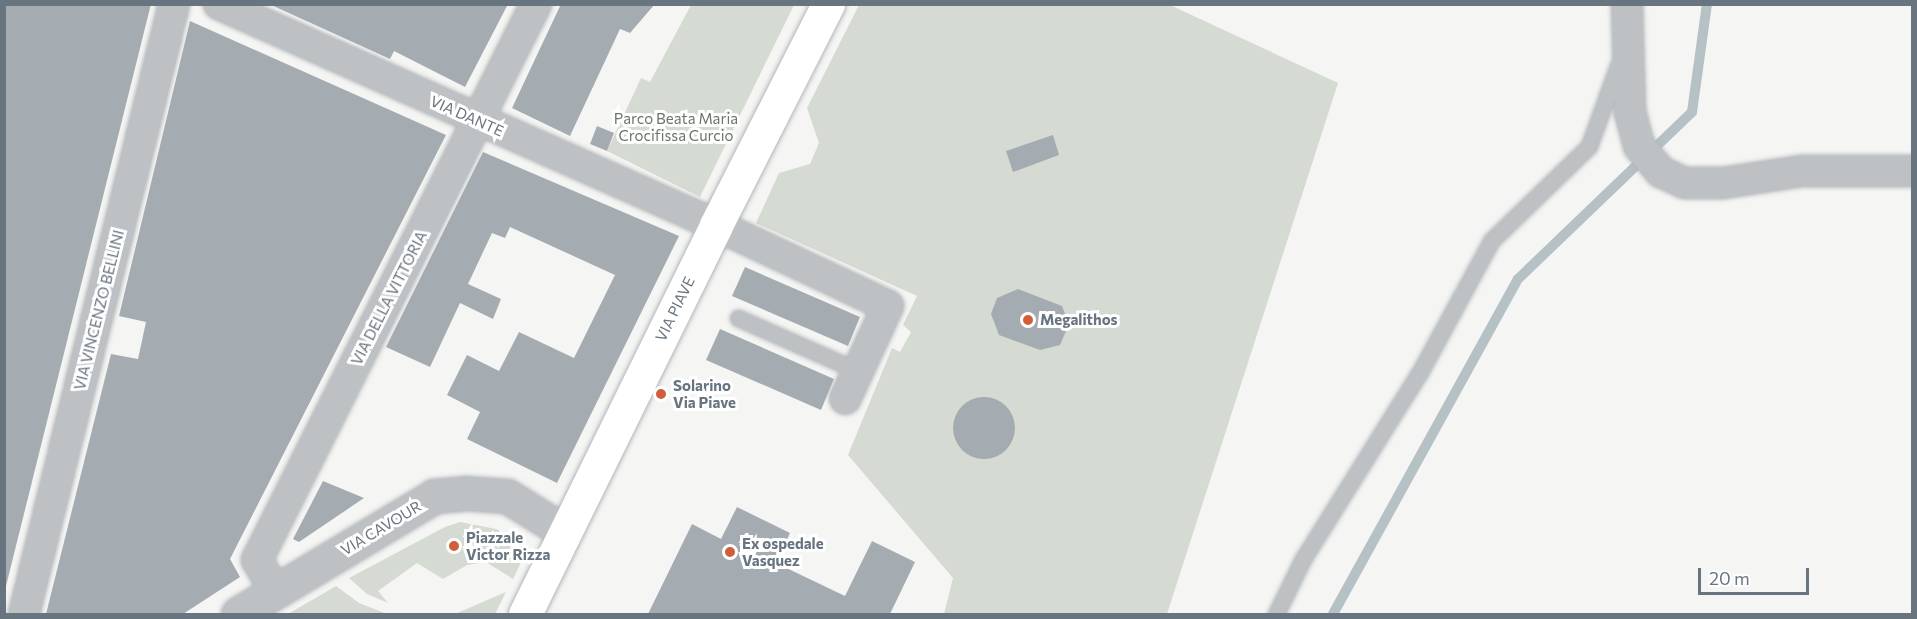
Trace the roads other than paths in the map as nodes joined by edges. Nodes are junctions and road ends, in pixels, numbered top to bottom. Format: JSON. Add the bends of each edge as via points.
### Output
{"nodes":[{"id":1,"x":174,"y":4,"type":"edge"},
{"id":2,"x":219,"y":4,"type":"edge"},
{"id":3,"x":536,"y":4,"type":"edge"},
{"id":4,"x":828,"y":4,"type":"edge"},
{"id":5,"x":1627,"y":4,"type":"edge"},
{"id":6,"x":1629,"y":58,"type":"junction"},
{"id":7,"x":478,"y":121,"type":"junction"},
{"id":8,"x":1912,"y":171,"type":"edge"},
{"id":9,"x":716,"y":225,"type":"junction"},
{"id":10,"x":738,"y":318,"type":"dead end"},
{"id":11,"x":858,"y":371,"type":"junction"},
{"id":12,"x":845,"y":399,"type":"dead end"},
{"id":13,"x":565,"y":532,"type":"junction"},
{"id":14,"x":275,"y":591,"type":"junction"},
{"id":15,"x":24,"y":615,"type":"edge"},
{"id":16,"x":238,"y":615,"type":"edge"},
{"id":17,"x":525,"y":615,"type":"edge"},
{"id":18,"x":1276,"y":615,"type":"edge"}],
"edges":[{"from":1,"to":15,"type":"street","name":"VIA VINCENZO BELLINI"},
{"from":2,"to":7,"type":"street","name":"VIA DANTE"},
{"from":3,"to":7,"type":"street","name":"VIA DELLA VITTORIA"},
{"from":4,"to":9,"type":"main road","name":"VIA PIAVE"},
{"from":5,"to":6,"type":"street"},
{"from":6,"to":8,"type":"street","via":[[1630,112],[1640,146],[1661,171],[1685,183],[1723,183],[1802,171]]},
{"from":6,"to":18,"type":"lane","via":[[1618,66],[1589,146],[1491,241],[1420,372],[1303,558]]},
{"from":7,"to":9,"type":"street","name":"VIA DANTE"},
{"from":7,"to":14,"type":"street","name":"VIA DELLA VITTORIA","via":[[257,560]]},
{"from":9,"to":11,"type":"street","name":"VIA DANTE","via":[[888,306]]},
{"from":9,"to":13,"type":"main road","name":"VIA PIAVE"},
{"from":10,"to":11,"type":"lane"},
{"from":11,"to":12,"type":"street"},
{"from":13,"to":14,"type":"street","name":"VIA CAVOUR","via":[[507,496],[434,496]]},
{"from":13,"to":17,"type":"main road","name":"VIA PIAVE"},
{"from":14,"to":16,"type":"street","name":"VIA CAVOUR"}]}
